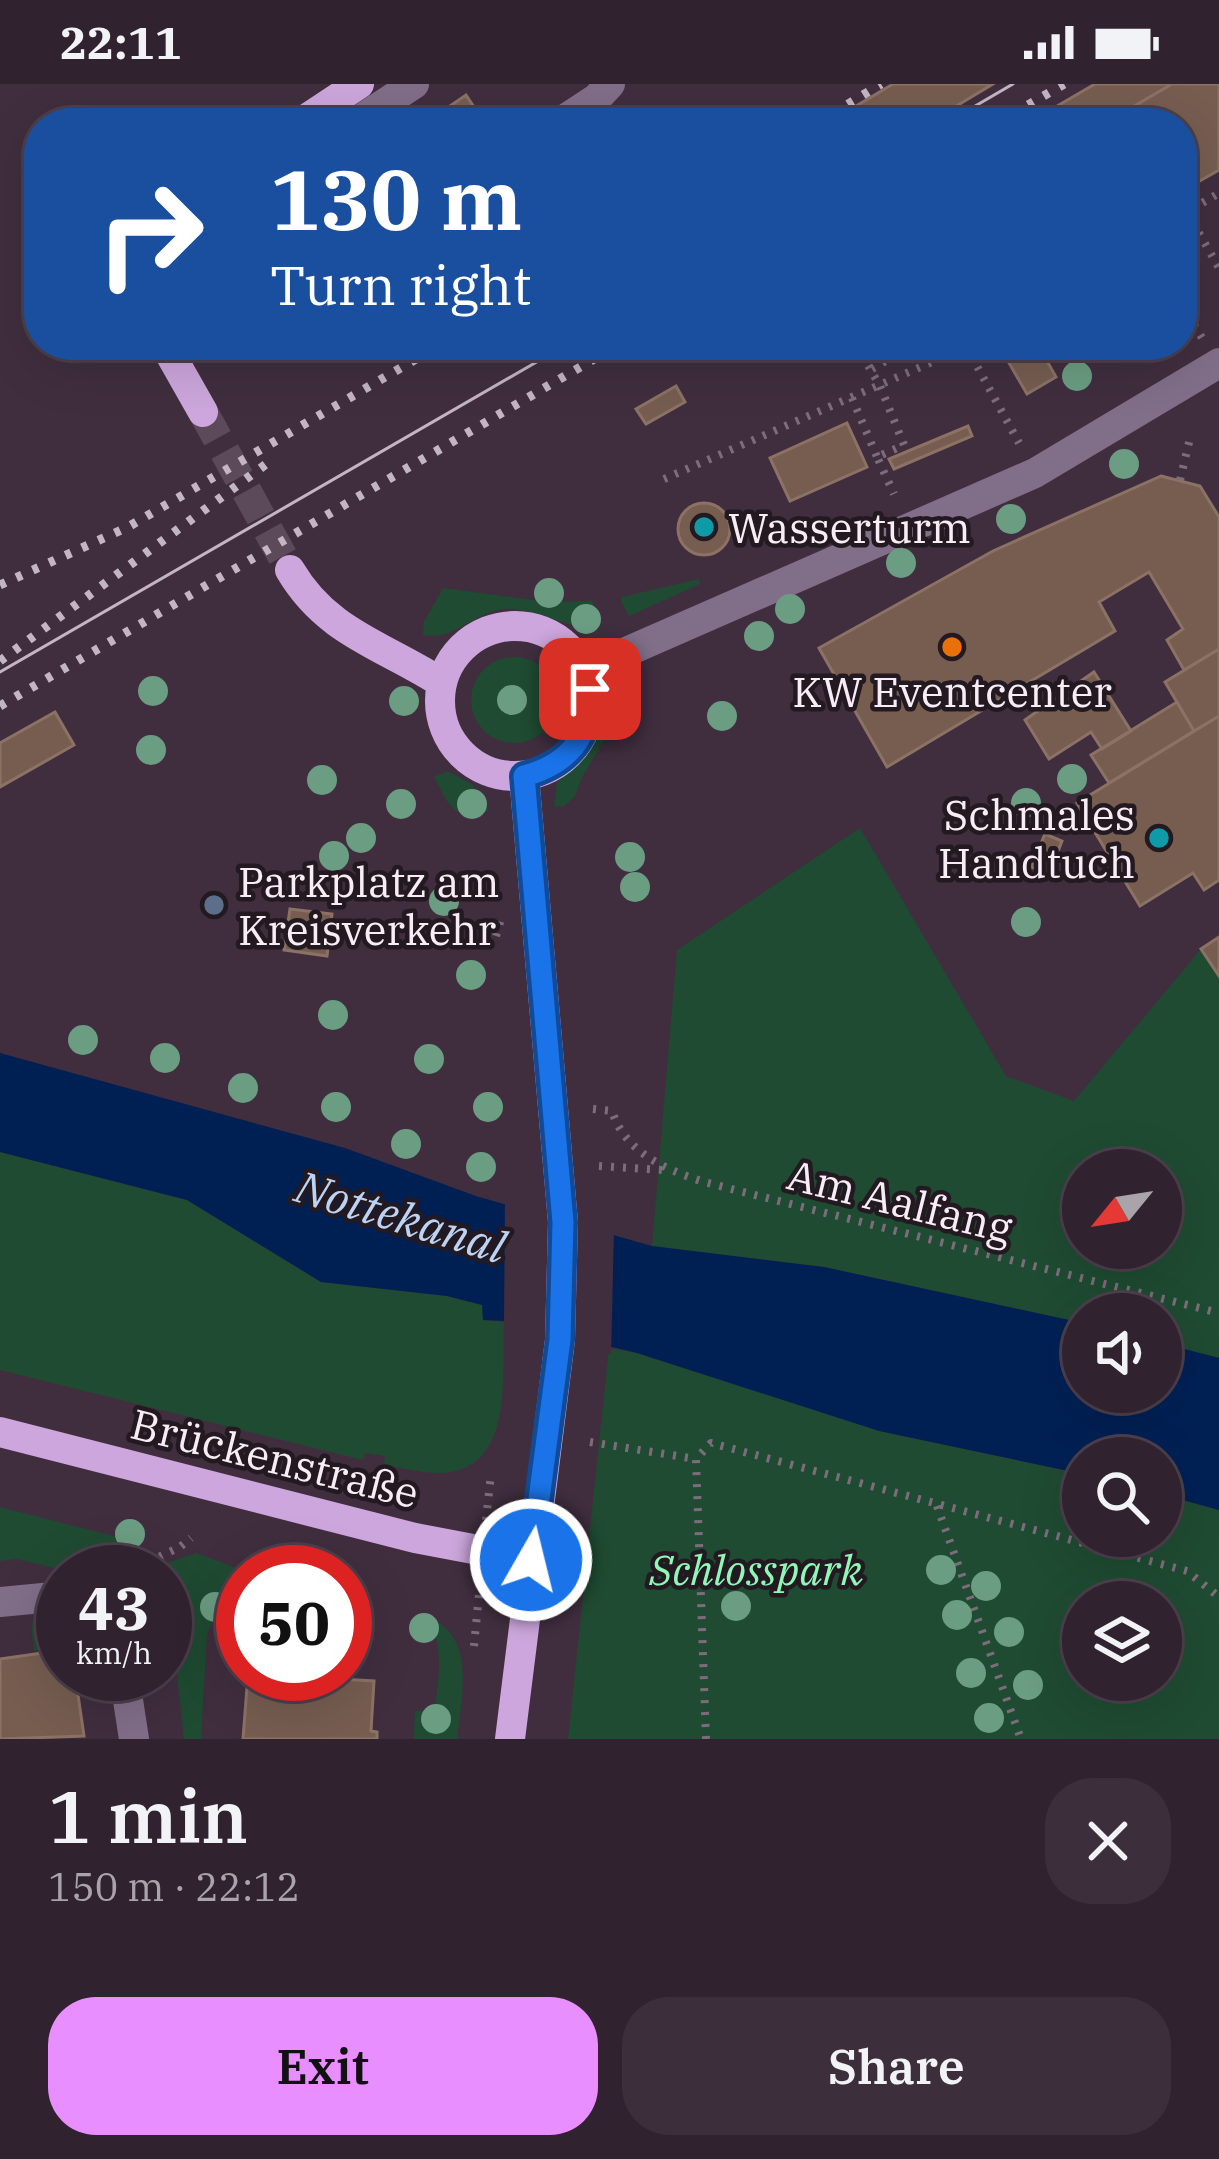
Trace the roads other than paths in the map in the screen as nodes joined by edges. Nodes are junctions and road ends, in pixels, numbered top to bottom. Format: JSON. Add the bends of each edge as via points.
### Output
{"nodes":[{"id":1,"x":358,"y":84,"type":"edge"},
{"id":2,"x":414,"y":84,"type":"edge"},
{"id":3,"x":610,"y":84,"type":"edge"},
{"id":4,"x":322,"y":108,"type":"edge"},
{"id":5,"x":378,"y":108,"type":"edge"},
{"id":6,"x":582,"y":108,"type":"edge"},
{"id":7,"x":1211,"y":351,"type":"edge"},
{"id":8,"x":174,"y":360,"type":"edge"},
{"id":9,"x":203,"y":412,"type":"tunnel mouth"},
{"id":10,"x":290,"y":570,"type":"tunnel mouth"},
{"id":11,"x":585,"y":670,"type":"junction"},
{"id":12,"x":442,"y":683,"type":"junction"},
{"id":13,"x":524,"y":776,"type":"junction"},
{"id":14,"x":0,"y":1432,"type":"edge"},
{"id":15,"x":531,"y":1560,"type":"junction"},
{"id":16,"x":36,"y":1599,"type":"edge"},
{"id":17,"x":0,"y":1602,"type":"edge"},
{"id":18,"x":128,"y":1701,"type":"edge"},
{"id":19,"x":134,"y":1739,"type":"edge"},
{"id":20,"x":510,"y":1739,"type":"edge"}],
"edges":[{"from":1,"to":4,"type":"main road"},
{"from":2,"to":5,"type":"street"},
{"from":3,"to":6,"type":"street"},
{"from":7,"to":11,"type":"street","via":[[1074,452],[996,492]]},
{"from":8,"to":9,"type":"main road"},
{"from":10,"to":12,"type":"main road","via":[[327,619]]},
{"from":11,"to":12,"type":"main road","via":[[545,631],[509,625],[459,650]]},
{"from":11,"to":13,"type":"main road","via":[[591,709],[576,747]]},
{"from":12,"to":13,"type":"main road","via":[[443,724],[466,758]]},
{"from":13,"to":15,"type":"main road","via":[[563,1222],[560,1340]]},
{"from":14,"to":15,"type":"main road","name":"Brückenstraße"},
{"from":15,"to":20,"type":"main road"},
{"from":16,"to":17,"type":"street"},
{"from":18,"to":19,"type":"street"}]}
